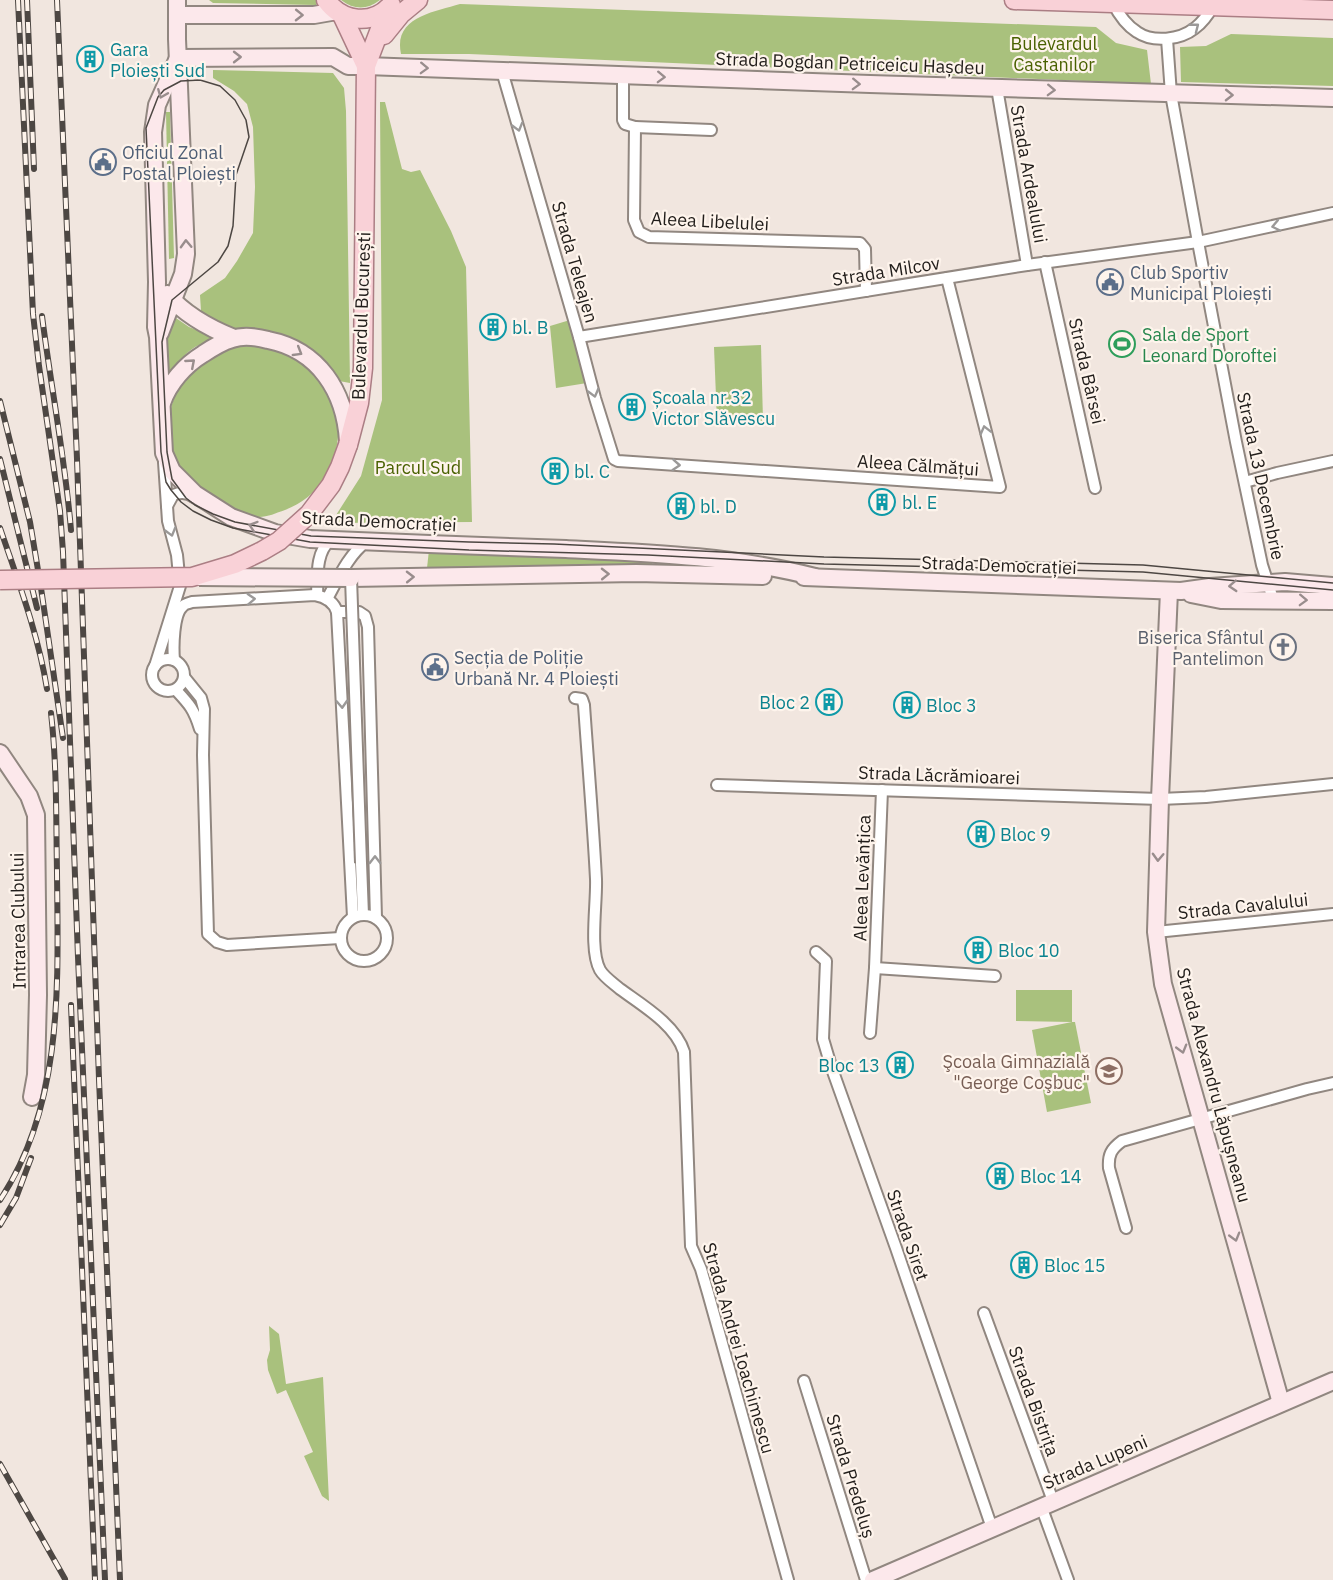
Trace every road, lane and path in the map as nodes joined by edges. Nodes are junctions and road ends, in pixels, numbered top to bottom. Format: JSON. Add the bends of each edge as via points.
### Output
{"nodes":[{"id":1,"x":418,"y":0,"type":"edge"},
{"id":2,"x":1014,"y":0,"type":"edge"},
{"id":3,"x":1114,"y":2,"type":"edge"},
{"id":4,"x":394,"y":3,"type":"edge"},
{"id":5,"x":1210,"y":3,"type":"edge"},
{"id":6,"x":177,"y":8,"type":"edge"},
{"id":7,"x":335,"y":9,"type":"edge"},
{"id":8,"x":1333,"y":10,"type":"edge"},
{"id":9,"x":1167,"y":39,"type":"junction"},
{"id":10,"x":178,"y":58,"type":"junction"},
{"id":11,"x":367,"y":67,"type":"junction"},
{"id":12,"x":502,"y":71,"type":"junction"},
{"id":13,"x":623,"y":75,"type":"junction"},
{"id":14,"x":998,"y":88,"type":"junction"},
{"id":15,"x":1171,"y":94,"type":"junction"},
{"id":16,"x":1333,"y":98,"type":"edge"},
{"id":17,"x":635,"y":127,"type":"junction"},
{"id":18,"x":711,"y":130,"type":"dead end"},
{"id":19,"x":1333,"y":213,"type":"edge"},
{"id":20,"x":1198,"y":242,"type":"junction"},
{"id":21,"x":1045,"y":262,"type":"junction"},
{"id":22,"x":1027,"y":265,"type":"junction"},
{"id":23,"x":947,"y":278,"type":"junction"},
{"id":24,"x":157,"y":282,"type":"junction"},
{"id":25,"x":866,"y":291,"type":"junction"},
{"id":26,"x":172,"y":300,"type":"junction"},
{"id":27,"x":158,"y":337,"type":"junction"},
{"id":28,"x":579,"y":337,"type":"junction"},
{"id":29,"x":234,"y":338,"type":"junction"},
{"id":30,"x":161,"y":403,"type":"junction"},
{"id":31,"x":348,"y":445,"type":"junction"},
{"id":32,"x":164,"y":453,"type":"junction"},
{"id":33,"x":618,"y":461,"type":"joint"},
{"id":34,"x":1333,"y":461,"type":"edge"},
{"id":35,"x":1245,"y":482,"type":"junction"},
{"id":36,"x":1095,"y":488,"type":"dead end"},
{"id":37,"x":166,"y":507,"type":"junction"},
{"id":38,"x":220,"y":511,"type":"junction"},
{"id":39,"x":310,"y":539,"type":"junction"},
{"id":40,"x":330,"y":540,"type":"junction"},
{"id":41,"x":368,"y":541,"type":"junction"},
{"id":42,"x":636,"y":553,"type":"junction"},
{"id":43,"x":320,"y":556,"type":"junction"},
{"id":44,"x":728,"y":575,"type":"junction"},
{"id":45,"x":814,"y":577,"type":"junction"},
{"id":46,"x":351,"y":578,"type":"junction"},
{"id":47,"x":0,"y":580,"type":"edge"},
{"id":48,"x":186,"y":583,"type":"junction"},
{"id":49,"x":1333,"y":586,"type":"edge"},
{"id":50,"x":1175,"y":591,"type":"junction"},
{"id":51,"x":1271,"y":592,"type":"junction"},
{"id":52,"x":322,"y":597,"type":"junction"},
{"id":53,"x":1333,"y":601,"type":"edge"},
{"id":54,"x":192,"y":602,"type":"junction"},
{"id":55,"x":337,"y":612,"type":"junction"},
{"id":56,"x":369,"y":641,"type":"junction"},
{"id":57,"x":339,"y":646,"type":"junction"},
{"id":58,"x":356,"y":652,"type":"junction"},
{"id":59,"x":174,"y":660,"type":"junction"},
{"id":60,"x":155,"y":666,"type":"junction"},
{"id":61,"x":370,"y":669,"type":"junction"},
{"id":62,"x":184,"y":677,"type":"junction"},
{"id":63,"x":176,"y":690,"type":"junction"},
{"id":64,"x":575,"y":698,"type":"dead end"},
{"id":65,"x":203,"y":744,"type":"junction"},
{"id":66,"x":0,"y":753,"type":"edge"},
{"id":67,"x":1333,"y":784,"type":"edge"},
{"id":68,"x":717,"y":785,"type":"dead end"},
{"id":69,"x":882,"y":790,"type":"junction"},
{"id":70,"x":1160,"y":799,"type":"junction"},
{"id":71,"x":1333,"y":914,"type":"edge"},
{"id":72,"x":358,"y":916,"type":"junction"},
{"id":73,"x":376,"y":918,"type":"junction"},
{"id":74,"x":1156,"y":932,"type":"junction"},
{"id":75,"x":340,"y":938,"type":"junction"},
{"id":76,"x":816,"y":952,"type":"dead end"},
{"id":77,"x":875,"y":968,"type":"junction"},
{"id":78,"x":996,"y":975,"type":"dead end"},
{"id":79,"x":870,"y":1033,"type":"dead end"},
{"id":80,"x":1333,"y":1083,"type":"edge"},
{"id":81,"x":32,"y":1097,"type":"dead end"},
{"id":82,"x":1201,"y":1118,"type":"junction"},
{"id":83,"x":1126,"y":1228,"type":"dead end"},
{"id":84,"x":984,"y":1313,"type":"dead end"},
{"id":85,"x":804,"y":1381,"type":"dead end"},
{"id":86,"x":1333,"y":1381,"type":"edge"},
{"id":87,"x":1281,"y":1403,"type":"junction"},
{"id":88,"x":1047,"y":1504,"type":"junction"},
{"id":89,"x":992,"y":1528,"type":"junction"},
{"id":90,"x":788,"y":1580,"type":"edge"},
{"id":91,"x":866,"y":1580,"type":"edge"},
{"id":92,"x":873,"y":1580,"type":"edge"},
{"id":93,"x":1068,"y":1580,"type":"edge"}],
"edges":[{"from":1,"to":11,"type":"main road","via":[[389,28]]},
{"from":2,"to":3,"type":"main road"},
{"from":3,"to":5,"type":"main road"},
{"from":3,"to":9,"type":"street","via":[[1127,25],[1138,33]]},
{"from":4,"to":7,"type":"main road","via":[[375,17],[363,19],[351,18]]},
{"from":4,"to":11,"type":"main road","name":"Bulevardul București"},
{"from":5,"to":8,"type":"main road"},
{"from":9,"to":5,"type":"street","one_way":true,"via":[[1196,28]]},
{"from":6,"to":7,"type":"main road","one_way":true,"via":[[314,15]]},
{"from":6,"to":10,"type":"main road"},
{"from":7,"to":11,"type":"main road","name":"Bulevardul București"},
{"from":9,"to":15,"type":"street","name":"Strada 13 Decembrie"},
{"from":10,"to":11,"type":"main road","name":"Strada Bogdan Petriceicu Hașdeu","one_way":true,"via":[[333,57],[348,66]]},
{"from":10,"to":24,"type":"main road","name":"Strada Democrației","one_way":true,"via":[[157,105],[153,132]]},
{"from":26,"to":10,"type":"main road","one_way":true,"via":[[186,254]]},
{"from":11,"to":12,"type":"main road","name":"Strada Bogdan Petriceicu Hașdeu","one_way":true},
{"from":11,"to":31,"type":"main road","name":"Bulevardul București","via":[[363,368]]},
{"from":12,"to":13,"type":"main road","name":"Strada Bogdan Petriceicu Hașdeu"},
{"from":12,"to":28,"type":"street","name":"Strada Teleajen","one_way":true},
{"from":13,"to":14,"type":"main road","name":"Strada Bogdan Petriceicu Hașdeu","one_way":true},
{"from":13,"to":17,"type":"street","name":"Aleea Libelulei","via":[[623,120]]},
{"from":14,"to":15,"type":"main road","name":"Strada Bogdan Petriceicu Hașdeu","one_way":true},
{"from":14,"to":22,"type":"street","name":"Strada Ardealului"},
{"from":15,"to":16,"type":"main road","name":"Strada Bogdan Petriceicu Hașdeu","one_way":true},
{"from":15,"to":20,"type":"street","name":"Strada 13 Decembrie"},
{"from":17,"to":18,"type":"street"},
{"from":17,"to":25,"type":"street","name":"Aleea Libelulei","via":[[634,220],[639,232],[649,237],[860,243],[865,249]]},
{"from":19,"to":20,"type":"street","name":"Strada Milcov","one_way":true},
{"from":20,"to":21,"type":"street","name":"Strada Milcov"},
{"from":20,"to":35,"type":"street","name":"Strada 13 Decembrie"},
{"from":21,"to":22,"type":"street","name":"Strada Milcov"},
{"from":21,"to":36,"type":"street","name":"Strada Bârsei"},
{"from":22,"to":23,"type":"street","name":"Strada Milcov"},
{"from":23,"to":25,"type":"street","name":"Strada Milcov"},
{"from":33,"to":23,"type":"street","name":"Aleea Călmățui","one_way":true,"via":[[1000,487]]},
{"from":24,"to":26,"type":"main road"},
{"from":24,"to":27,"type":"main road","name":"Strada Democrației"},
{"from":25,"to":28,"type":"street","name":"Strada Milcov"},
{"from":26,"to":27,"type":"main road"},
{"from":26,"to":29,"type":"main road","via":[[194,319]]},
{"from":27,"to":30,"type":"main road","name":"Strada Democrației"},
{"from":28,"to":33,"type":"street","name":"Strada Teleajen","one_way":true,"via":[[595,399],[614,459]]},
{"from":30,"to":29,"type":"main road","one_way":true,"via":[[185,367]]},
{"from":29,"to":31,"type":"main road","one_way":true,"via":[[272,340],[294,349],[321,369],[344,410]]},
{"from":30,"to":32,"type":"main road","name":"Strada Democrației"},
{"from":31,"to":48,"type":"main road","name":"Bulevardul București","bridge":true,"via":[[331,485],[309,514],[279,541],[249,559]]},
{"from":32,"to":37,"type":"street"},
{"from":32,"to":38,"type":"main road","name":"Strada Democrației","via":[[179,479]]},
{"from":34,"to":35,"type":"street"},
{"from":35,"to":51,"type":"street","name":"Strada 13 Decembrie"},
{"from":37,"to":38,"type":"street","via":[[172,495],[184,493]]},
{"from":37,"to":48,"type":"street","one_way":true,"via":[[180,574]]},
{"from":39,"to":38,"type":"main road","name":"Strada Democrației","one_way":true,"via":[[275,532]]},
{"from":39,"to":40,"type":"main road","name":"Strada Democrației"},
{"from":39,"to":43,"type":"street"},
{"from":40,"to":41,"type":"main road","name":"Strada Democrației"},
{"from":40,"to":43,"type":"street"},
{"from":41,"to":42,"type":"main road","name":"Strada Democrației"},
{"from":41,"to":52,"type":"street","via":[[357,549]]},
{"from":42,"to":44,"type":"main road","name":"Strada Democrației"},
{"from":42,"to":45,"type":"main road","name":"Strada Democrației","via":[[696,556]]},
{"from":43,"to":52,"type":"street"},
{"from":44,"to":45,"type":"main road","name":"Strada Democrației"},
{"from":46,"to":44,"type":"main road","name":"Strada Democrației","one_way":true},
{"from":45,"to":50,"type":"main road","name":"Strada Democrației"},
{"from":46,"to":48,"type":"main road","name":"Strada Democrației","bridge":true},
{"from":46,"to":72,"type":"street","bridge":true,"via":[[361,863]]},
{"from":47,"to":48,"type":"main road","name":"Bulevardul București","bridge":true},
{"from":48,"to":54,"type":"street","via":[[185,596]]},
{"from":48,"to":60,"type":"street"},
{"from":49,"to":51,"type":"main road","name":"Strada Democrației","via":[[1285,582]]},
{"from":50,"to":51,"type":"main road","name":"Strada Democrației","via":[[1210,587]]},
{"from":50,"to":70,"type":"main road","name":"Strada Alexandru Lăpușneanu"},
{"from":51,"to":53,"type":"main road","name":"Strada Democrației","one_way":true},
{"from":54,"to":52,"type":"street","one_way":true},
{"from":52,"to":55,"type":"street"},
{"from":54,"to":59,"type":"street","via":[[183,605],[178,614]]},
{"from":55,"to":56,"type":"street","via":[[359,612],[365,616]]},
{"from":55,"to":57,"type":"street"},
{"from":56,"to":58,"type":"street","via":[[362,651]]},
{"from":56,"to":61,"type":"street"},
{"from":57,"to":58,"type":"street"},
{"from":57,"to":72,"type":"street","one_way":true},
{"from":58,"to":61,"type":"street"},
{"from":59,"to":60,"type":"street","via":[[164,660]]},
{"from":59,"to":62,"type":"street"},
{"from":60,"to":63,"type":"street","via":[[152,678],[157,687],[165,692]]},
{"from":73,"to":61,"type":"street","one_way":true},
{"from":62,"to":63,"type":"street"},
{"from":62,"to":65,"type":"street","via":[[201,698]]},
{"from":63,"to":65,"type":"street","via":[[192,707]]},
{"from":64,"to":90,"type":"street","name":"Strada Andrei Ioachimescu","via":[[582,699],[584,705],[596,881],[595,954],[600,971],[666,1024],[682,1045],[692,1246]]},
{"from":65,"to":75,"type":"street","via":[[208,934],[222,944]]},
{"from":66,"to":81,"type":"main road","name":"Intrarea Clubului","via":[[29,796],[36,815],[37,1068]]},
{"from":67,"to":70,"type":"street","name":"Strada Lăcrămioarei"},
{"from":68,"to":69,"type":"street","name":"Strada Lăcrămioarei"},
{"from":69,"to":70,"type":"street","name":"Strada Lăcrămioarei"},
{"from":69,"to":77,"type":"street","name":"Aleea Levănțica"},
{"from":70,"to":74,"type":"main road","name":"Strada Alexandru Lăpușneanu","one_way":true},
{"from":71,"to":74,"type":"street","name":"Strada Cavalului"},
{"from":72,"to":73,"type":"street"},
{"from":72,"to":75,"type":"street","via":[[345,924]]},
{"from":73,"to":75,"type":"street","via":[[387,936],[383,951],[376,958],[353,959],[345,952]]},
{"from":74,"to":82,"type":"main road","name":"Strada Alexandru Lăpușneanu","one_way":true,"via":[[1163,984]]},
{"from":76,"to":89,"type":"street","name":"Strada Siret","via":[[826,961],[823,1039],[831,1066]]},
{"from":77,"to":78,"type":"street","name":"Aleea Levănțica"},
{"from":77,"to":79,"type":"street","name":"Aleea Levănțica"},
{"from":80,"to":82,"type":"street"},
{"from":82,"to":83,"type":"street","via":[[1122,1141],[1114,1147],[1109,1168]]},
{"from":82,"to":87,"type":"main road","name":"Strada Alexandru Lăpușneanu","one_way":true},
{"from":84,"to":88,"type":"street","name":"Strada Bistrița"},
{"from":85,"to":91,"type":"street","name":"Strada Predeluș"},
{"from":86,"to":87,"type":"main road","name":"Strada Lupeni"},
{"from":87,"to":88,"type":"main road","name":"Strada Lupeni"},
{"from":88,"to":89,"type":"main road","name":"Strada Lupeni"},
{"from":88,"to":93,"type":"street","name":"Strada Bistrița"},
{"from":89,"to":92,"type":"main road","name":"Strada Lupeni"}]}
